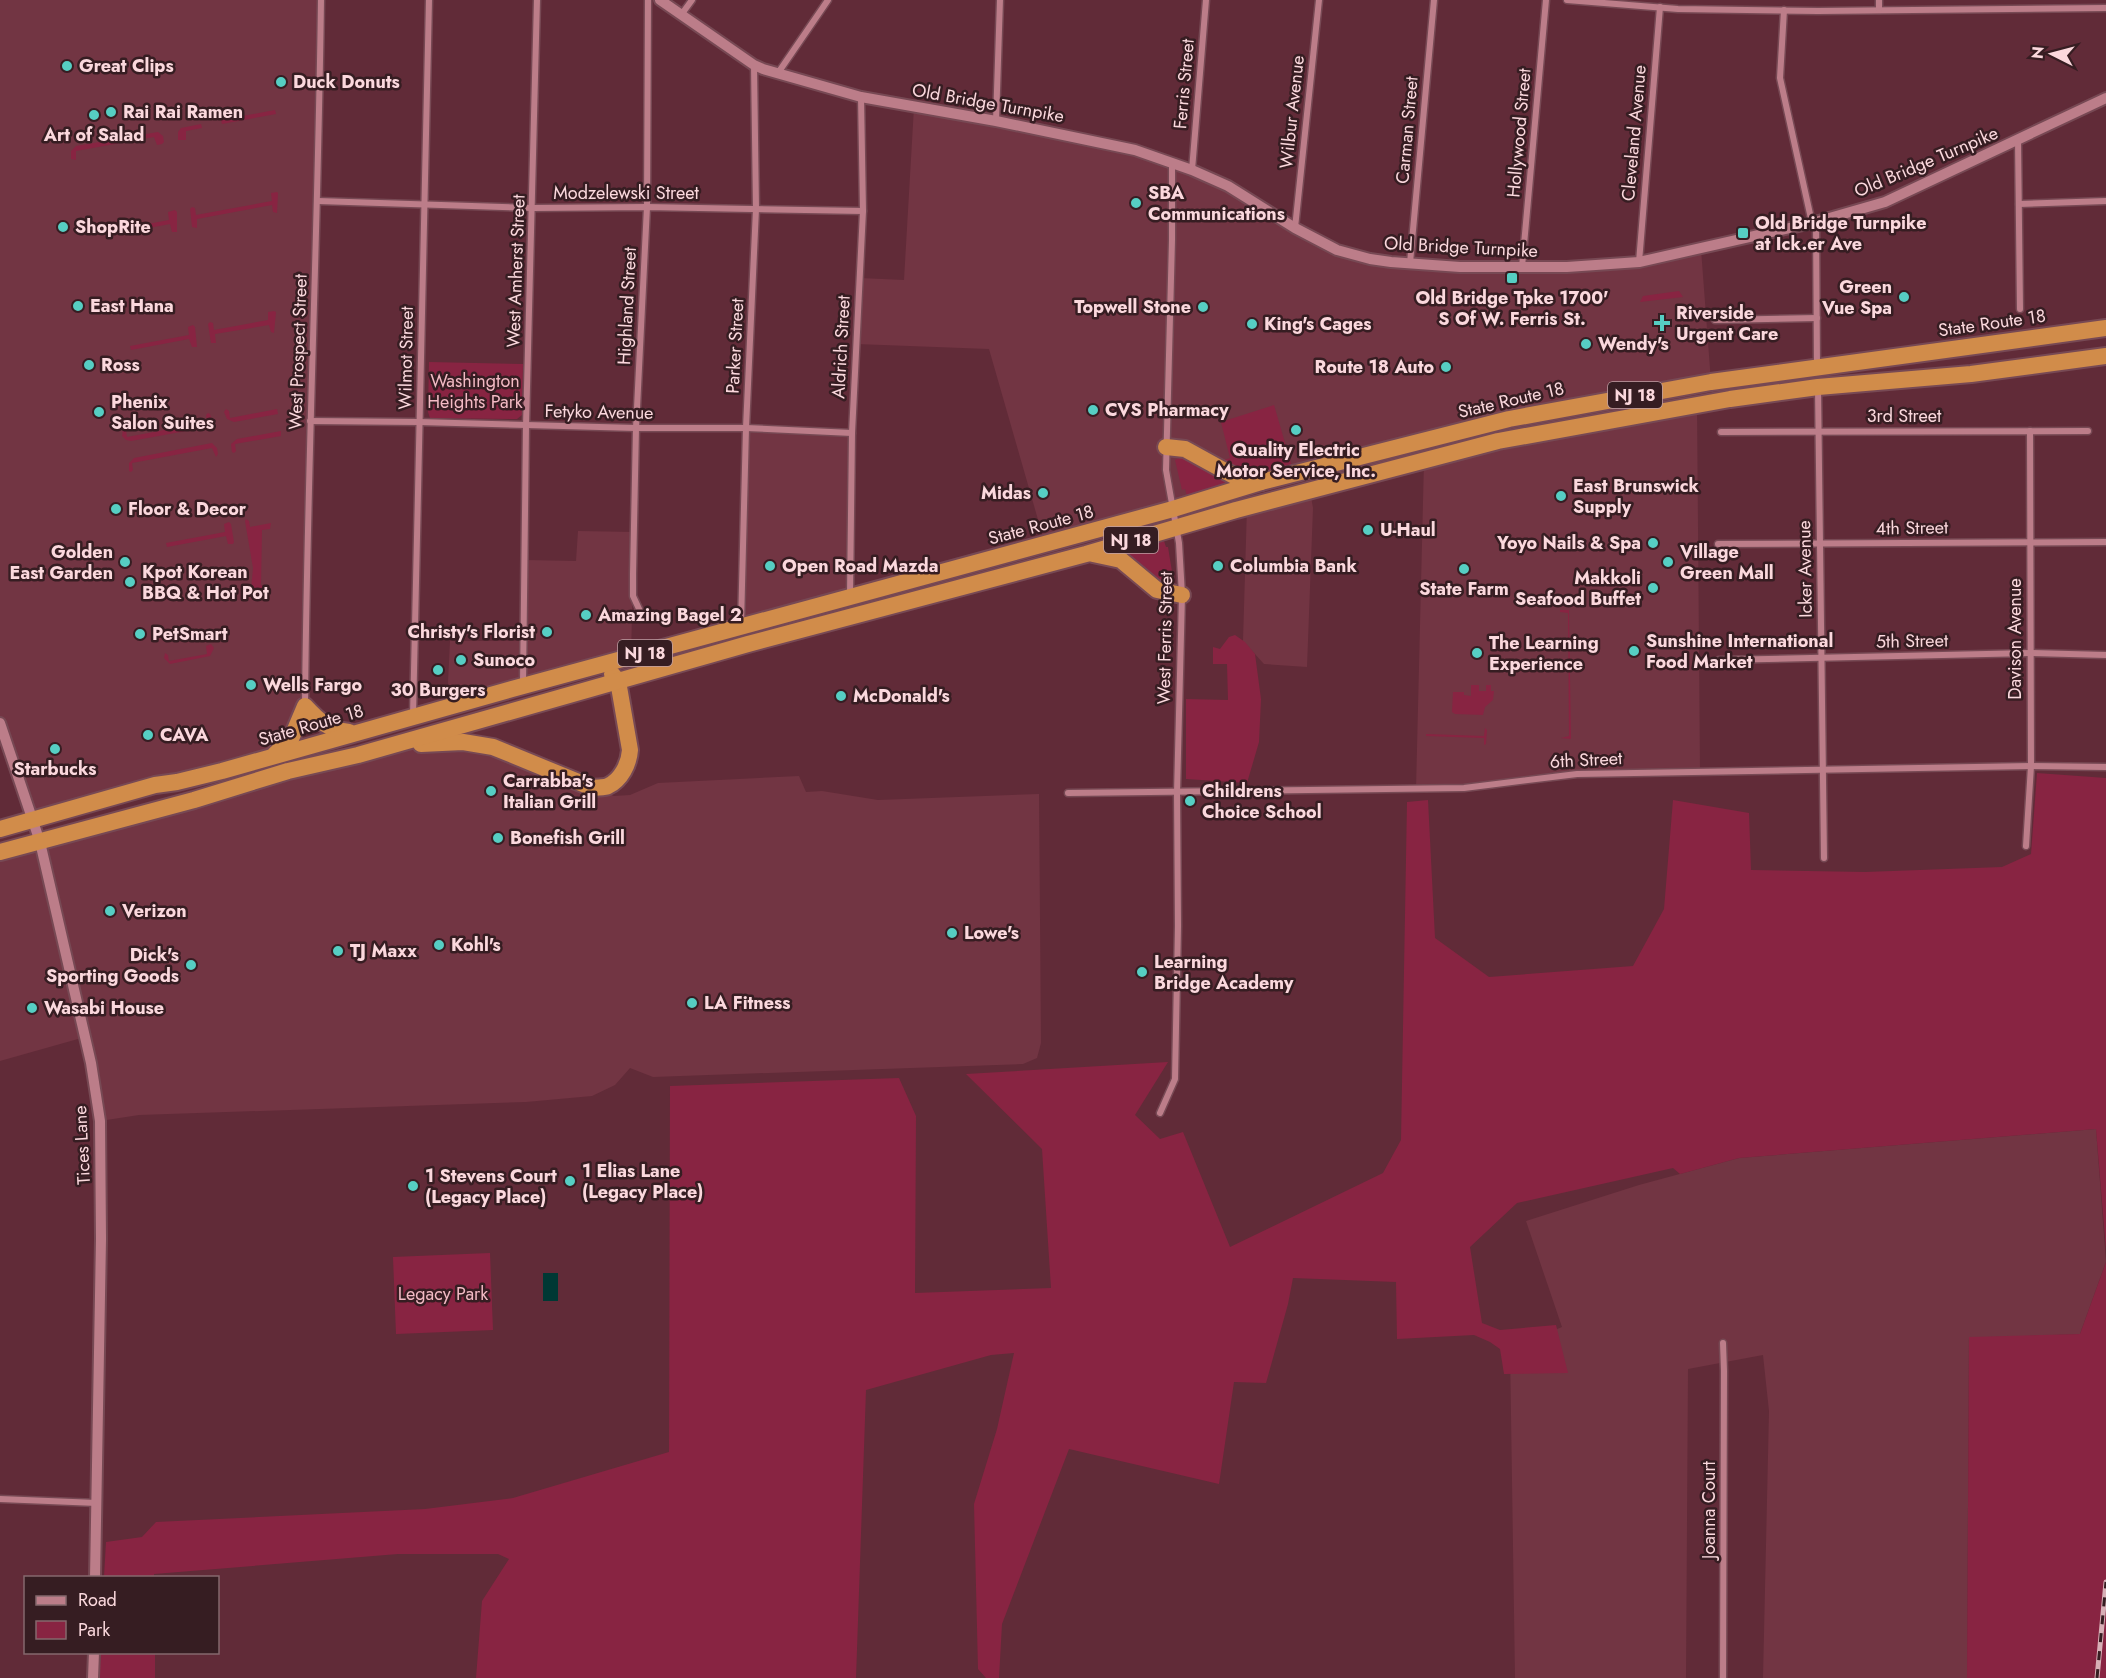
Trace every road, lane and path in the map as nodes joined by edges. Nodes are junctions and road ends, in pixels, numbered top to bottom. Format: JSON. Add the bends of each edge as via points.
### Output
{"nodes":[{"id":1,"x":321,"y":0,"type":"edge"},
{"id":2,"x":429,"y":0,"type":"edge"},
{"id":3,"x":537,"y":0,"type":"edge"},
{"id":4,"x":648,"y":0,"type":"edge"},
{"id":5,"x":660,"y":0,"type":"edge"},
{"id":6,"x":692,"y":0,"type":"edge"},
{"id":7,"x":828,"y":0,"type":"edge"},
{"id":8,"x":1000,"y":0,"type":"edge"},
{"id":9,"x":1206,"y":0,"type":"edge"},
{"id":10,"x":1319,"y":0,"type":"edge"},
{"id":11,"x":1434,"y":0,"type":"edge"},
{"id":12,"x":1546,"y":0,"type":"edge"},
{"id":13,"x":1568,"y":0,"type":"edge"},
{"id":14,"x":1666,"y":0,"type":"edge"},
{"id":15,"x":1879,"y":0,"type":"edge"},
{"id":16,"x":1660,"y":7,"type":"junction"},
{"id":17,"x":1674,"y":8,"type":"junction"},
{"id":18,"x":2106,"y":8,"type":"edge"},
{"id":19,"x":1784,"y":10,"type":"junction"},
{"id":20,"x":1879,"y":10,"type":"junction"},
{"id":21,"x":681,"y":15,"type":"junction"},
{"id":22,"x":754,"y":65,"type":"junction"},
{"id":23,"x":778,"y":74,"type":"junction"},
{"id":24,"x":861,"y":98,"type":"junction"},
{"id":25,"x":2106,"y":98,"type":"edge"},
{"id":26,"x":996,"y":121,"type":"junction"},
{"id":27,"x":2018,"y":140,"type":"junction"},
{"id":28,"x":1172,"y":162,"type":"junction"},
{"id":29,"x":1192,"y":170,"type":"junction"},
{"id":30,"x":318,"y":201,"type":"junction"},
{"id":31,"x":2106,"y":201,"type":"edge"},
{"id":32,"x":424,"y":204,"type":"junction"},
{"id":33,"x":2019,"y":204,"type":"junction"},
{"id":34,"x":647,"y":207,"type":"junction"},
{"id":35,"x":533,"y":208,"type":"junction"},
{"id":36,"x":756,"y":209,"type":"junction"},
{"id":37,"x":863,"y":211,"type":"junction"},
{"id":38,"x":1814,"y":222,"type":"junction"},
{"id":39,"x":1295,"y":228,"type":"junction"},
{"id":40,"x":1639,"y":262,"type":"junction"},
{"id":41,"x":1410,"y":263,"type":"junction"},
{"id":42,"x":1522,"y":268,"type":"junction"},
{"id":43,"x":2020,"y":309,"type":"dead end"},
{"id":44,"x":1817,"y":318,"type":"junction"},
{"id":45,"x":1715,"y":320,"type":"dead end"},
{"id":46,"x":2106,"y":327,"type":"edge"},
{"id":47,"x":2106,"y":356,"type":"edge"},
{"id":48,"x":1817,"y":366,"type":"junction"},
{"id":49,"x":1818,"y":387,"type":"junction"},
{"id":50,"x":310,"y":421,"type":"junction"},
{"id":51,"x":419,"y":422,"type":"junction"},
{"id":52,"x":526,"y":426,"type":"junction"},
{"id":53,"x":636,"y":428,"type":"junction"},
{"id":54,"x":746,"y":428,"type":"junction"},
{"id":55,"x":1818,"y":431,"type":"junction"},
{"id":56,"x":2030,"y":431,"type":"junction"},
{"id":57,"x":2088,"y":431,"type":"dead end"},
{"id":58,"x":1721,"y":432,"type":"dead end"},
{"id":59,"x":852,"y":433,"type":"junction"},
{"id":60,"x":1166,"y":447,"type":"junction"},
{"id":61,"x":1261,"y":482,"type":"junction"},
{"id":62,"x":1173,"y":509,"type":"junction"},
{"id":63,"x":1177,"y":527,"type":"junction"},
{"id":64,"x":2031,"y":542,"type":"junction"},
{"id":65,"x":2106,"y":542,"type":"edge"},
{"id":66,"x":1718,"y":544,"type":"dead end"},
{"id":67,"x":1820,"y":544,"type":"junction"},
{"id":68,"x":1086,"y":554,"type":"junction"},
{"id":69,"x":1182,"y":595,"type":"junction"},
{"id":70,"x":850,"y":598,"type":"junction"},
{"id":71,"x":640,"y":611,"type":"dead end"},
{"id":72,"x":741,"y":628,"type":"junction"},
{"id":73,"x":2030,"y":653,"type":"junction"},
{"id":74,"x":2106,"y":655,"type":"edge"},
{"id":75,"x":1821,"y":658,"type":"junction"},
{"id":76,"x":1719,"y":660,"type":"dead end"},
{"id":77,"x":603,"y":665,"type":"junction"},
{"id":78,"x":618,"y":681,"type":"junction"},
{"id":79,"x":523,"y":686,"type":"junction"},
{"id":80,"x":304,"y":706,"type":"junction"},
{"id":81,"x":413,"y":717,"type":"junction"},
{"id":82,"x":0,"y":723,"type":"edge"},
{"id":83,"x":353,"y":733,"type":"junction"},
{"id":84,"x":390,"y":746,"type":"junction"},
{"id":85,"x":273,"y":755,"type":"junction"},
{"id":86,"x":2031,"y":766,"type":"junction"},
{"id":87,"x":2106,"y":767,"type":"edge"},
{"id":88,"x":1823,"y":770,"type":"junction"},
{"id":89,"x":1068,"y":793,"type":"dead end"},
{"id":90,"x":1177,"y":793,"type":"junction"},
{"id":91,"x":33,"y":819,"type":"junction"},
{"id":92,"x":0,"y":829,"type":"edge"},
{"id":93,"x":40,"y":842,"type":"junction"},
{"id":94,"x":2026,"y":846,"type":"dead end"},
{"id":95,"x":0,"y":852,"type":"edge"},
{"id":96,"x":1824,"y":858,"type":"dead end"},
{"id":97,"x":1160,"y":1113,"type":"dead end"},
{"id":98,"x":1723,"y":1343,"type":"dead end"},
{"id":99,"x":0,"y":1499,"type":"edge"},
{"id":100,"x":97,"y":1503,"type":"junction"},
{"id":101,"x":95,"y":1576,"type":"edge"},
{"id":102,"x":94,"y":1654,"type":"edge"},
{"id":103,"x":93,"y":1678,"type":"edge"},
{"id":104,"x":1723,"y":1678,"type":"edge"}],
"edges":[{"from":1,"to":30,"type":"street","name":"West Prospect Street"},
{"from":2,"to":32,"type":"street","name":"Wilmot Street"},
{"from":3,"to":35,"type":"street","name":"West Amherst Street"},
{"from":4,"to":34,"type":"street","name":"Highland Street"},
{"from":5,"to":21,"type":"street","name":"Old Bridge Turnpike"},
{"from":6,"to":21,"type":"street"},
{"from":7,"to":23,"type":"street"},
{"from":8,"to":26,"type":"street"},
{"from":9,"to":29,"type":"street","name":"Ferris Street"},
{"from":10,"to":39,"type":"street","name":"Wilbur Avenue"},
{"from":11,"to":41,"type":"street","name":"Carman Street"},
{"from":12,"to":42,"type":"street","name":"Hollywood Street"},
{"from":13,"to":16,"type":"street"},
{"from":14,"to":17,"type":"street"},
{"from":15,"to":20,"type":"street"},
{"from":16,"to":17,"type":"street"},
{"from":16,"to":40,"type":"street","name":"Cleveland Avenue"},
{"from":17,"to":19,"type":"street"},
{"from":18,"to":20,"type":"street"},
{"from":19,"to":20,"type":"street"},
{"from":19,"to":38,"type":"street","via":[[1780,78]]},
{"from":21,"to":22,"type":"street","name":"Old Bridge Turnpike"},
{"from":22,"to":23,"type":"street","name":"Old Bridge Turnpike"},
{"from":22,"to":36,"type":"street","name":"Parker Street"},
{"from":23,"to":24,"type":"street","name":"Old Bridge Turnpike"},
{"from":24,"to":26,"type":"street","name":"Old Bridge Turnpike"},
{"from":24,"to":37,"type":"street","name":"Aldrich Street"},
{"from":25,"to":27,"type":"street","name":"Old Bridge Turnpike"},
{"from":26,"to":28,"type":"street","name":"Old Bridge Turnpike","via":[[1095,140]]},
{"from":27,"to":33,"type":"street"},
{"from":27,"to":38,"type":"street","name":"Old Bridge Turnpike","via":[[1885,202]]},
{"from":28,"to":29,"type":"street","name":"Old Bridge Turnpike"},
{"from":28,"to":60,"type":"street","name":"West Ferris Street"},
{"from":29,"to":39,"type":"street","name":"Old Bridge Turnpike","via":[[1228,186]]},
{"from":30,"to":32,"type":"street","name":"Modzelewski Street"},
{"from":30,"to":50,"type":"street","name":"West Prospect Street"},
{"from":31,"to":33,"type":"street"},
{"from":32,"to":35,"type":"street","name":"Modzelewski Street"},
{"from":32,"to":51,"type":"street","name":"Wilmot Street"},
{"from":33,"to":43,"type":"street"},
{"from":34,"to":35,"type":"street","name":"Modzelewski Street"},
{"from":34,"to":36,"type":"street","name":"Modzelewski Street"},
{"from":34,"to":53,"type":"street","name":"Highland Street"},
{"from":35,"to":52,"type":"street","name":"West Amherst Street"},
{"from":36,"to":37,"type":"street","name":"Modzelewski Street"},
{"from":36,"to":54,"type":"street","name":"Parker Street"},
{"from":37,"to":59,"type":"street","name":"Aldrich Street"},
{"from":38,"to":40,"type":"street","name":"Old Bridge Turnpike"},
{"from":38,"to":44,"type":"street"},
{"from":39,"to":41,"type":"street","name":"Old Bridge Turnpike","via":[[1337,250],[1370,259]]},
{"from":40,"to":42,"type":"street","name":"Old Bridge Turnpike"},
{"from":41,"to":42,"type":"street","name":"Old Bridge Turnpike"},
{"from":44,"to":45,"type":"street"},
{"from":44,"to":48,"type":"street"},
{"from":46,"to":48,"type":"highway","name":"State Route 18","number":"NJ 18"},
{"from":47,"to":49,"type":"highway","name":"State Route 18","number":"NJ 18","via":[[1971,374]]},
{"from":48,"to":61,"type":"highway","name":"State Route 18","number":"NJ 18","via":[[1509,419]]},
{"from":49,"to":55,"type":"street","name":"Icker Avenue"},
{"from":49,"to":63,"type":"highway","name":"State Route 18","number":"NJ 18","via":[[1498,441]]},
{"from":50,"to":51,"type":"street","name":"Fetyko Avenue"},
{"from":50,"to":80,"type":"street","name":"West Prospect Street"},
{"from":51,"to":52,"type":"street","name":"Fetyko Avenue"},
{"from":51,"to":81,"type":"street","name":"Wilmot Street"},
{"from":52,"to":53,"type":"street","name":"Fetyko Avenue"},
{"from":52,"to":79,"type":"street","name":"West Amherst Street"},
{"from":53,"to":54,"type":"street","name":"Fetyko Avenue"},
{"from":53,"to":71,"type":"street","name":"Highland Street","via":[[633,596]]},
{"from":54,"to":59,"type":"street","name":"Fetyko Avenue"},
{"from":54,"to":72,"type":"street","name":"Parker Street"},
{"from":55,"to":56,"type":"street","name":"3rd Street"},
{"from":55,"to":58,"type":"street","name":"3rd Street"},
{"from":55,"to":67,"type":"street","name":"Icker Avenue"},
{"from":56,"to":57,"type":"street","name":"3rd Street"},
{"from":56,"to":64,"type":"street","name":"Davison Avenue"},
{"from":59,"to":70,"type":"street","name":"Aldrich Street"},
{"from":60,"to":61,"type":"highway","via":[[1185,449],[1234,476]]},
{"from":60,"to":62,"type":"street","name":"West Ferris Street"},
{"from":61,"to":62,"type":"highway","name":"State Route 18","number":"NJ 18"},
{"from":62,"to":63,"type":"street","name":"West Ferris Street"},
{"from":62,"to":70,"type":"highway","name":"State Route 18","number":"NJ 18"},
{"from":63,"to":68,"type":"highway","name":"State Route 18","number":"NJ 18"},
{"from":63,"to":69,"type":"street","name":"West Ferris Street"},
{"from":64,"to":65,"type":"street","name":"4th Street"},
{"from":64,"to":67,"type":"street","name":"4th Street"},
{"from":64,"to":73,"type":"street","name":"Davison Avenue"},
{"from":66,"to":67,"type":"street","name":"4th Street"},
{"from":67,"to":75,"type":"street","name":"Icker Avenue"},
{"from":68,"to":69,"type":"highway","via":[[1121,560],[1157,590]]},
{"from":68,"to":78,"type":"highway","name":"State Route 18","number":"NJ 18"},
{"from":69,"to":90,"type":"street","name":"West Ferris Street"},
{"from":70,"to":72,"type":"highway","name":"State Route 18","number":"NJ 18"},
{"from":72,"to":77,"type":"highway","name":"State Route 18","number":"NJ 18"},
{"from":73,"to":74,"type":"street","name":"5th Street"},
{"from":73,"to":75,"type":"street","name":"5th Street"},
{"from":73,"to":86,"type":"street","name":"Davison Avenue"},
{"from":75,"to":76,"type":"street","name":"5th Street"},
{"from":75,"to":88,"type":"street","name":"Icker Avenue"},
{"from":77,"to":78,"type":"highway"},
{"from":77,"to":79,"type":"highway","name":"State Route 18","number":"NJ 18"},
{"from":78,"to":84,"type":"highway","name":"State Route 18","number":"NJ 18"},
{"from":78,"to":84,"type":"highway","via":[[630,750],[620,776],[608,786],[593,788],[493,747],[463,742]]},
{"from":79,"to":81,"type":"highway","name":"State Route 18","number":"NJ 18"},
{"from":80,"to":83,"type":"highway","via":[[332,729]]},
{"from":80,"to":85,"type":"highway","via":[[291,739]]},
{"from":81,"to":83,"type":"highway","name":"State Route 18","number":"NJ 18"},
{"from":82,"to":91,"type":"street","name":"Tices Lane"},
{"from":83,"to":85,"type":"highway","name":"State Route 18","number":"NJ 18"},
{"from":84,"to":93,"type":"highway","name":"State Route 18","number":"NJ 18"},
{"from":85,"to":91,"type":"highway","name":"State Route 18","number":"NJ 18"},
{"from":86,"to":87,"type":"street","name":"6th Street"},
{"from":86,"to":88,"type":"street","name":"6th Street"},
{"from":86,"to":94,"type":"street","name":"Davison Avenue"},
{"from":88,"to":90,"type":"street","name":"6th Street","via":[[1577,774],[1464,788]]},
{"from":88,"to":96,"type":"street","name":"Icker Avenue"},
{"from":89,"to":90,"type":"street","name":"6th Street"},
{"from":90,"to":97,"type":"street","name":"West Ferris Street","via":[[1174,1079]]},
{"from":91,"to":92,"type":"highway","name":"State Route 18","number":"NJ 18"},
{"from":91,"to":93,"type":"street","name":"Tices Lane"},
{"from":93,"to":95,"type":"highway","name":"State Route 18","number":"NJ 18"},
{"from":93,"to":100,"type":"street","name":"Tices Lane","via":[[91,1063],[100,1121]]},
{"from":98,"to":104,"type":"street","name":"Joanna Court"},
{"from":99,"to":100,"type":"street"},
{"from":100,"to":101,"type":"street","name":"Tices Lane"},
{"from":102,"to":103,"type":"street"}]}
